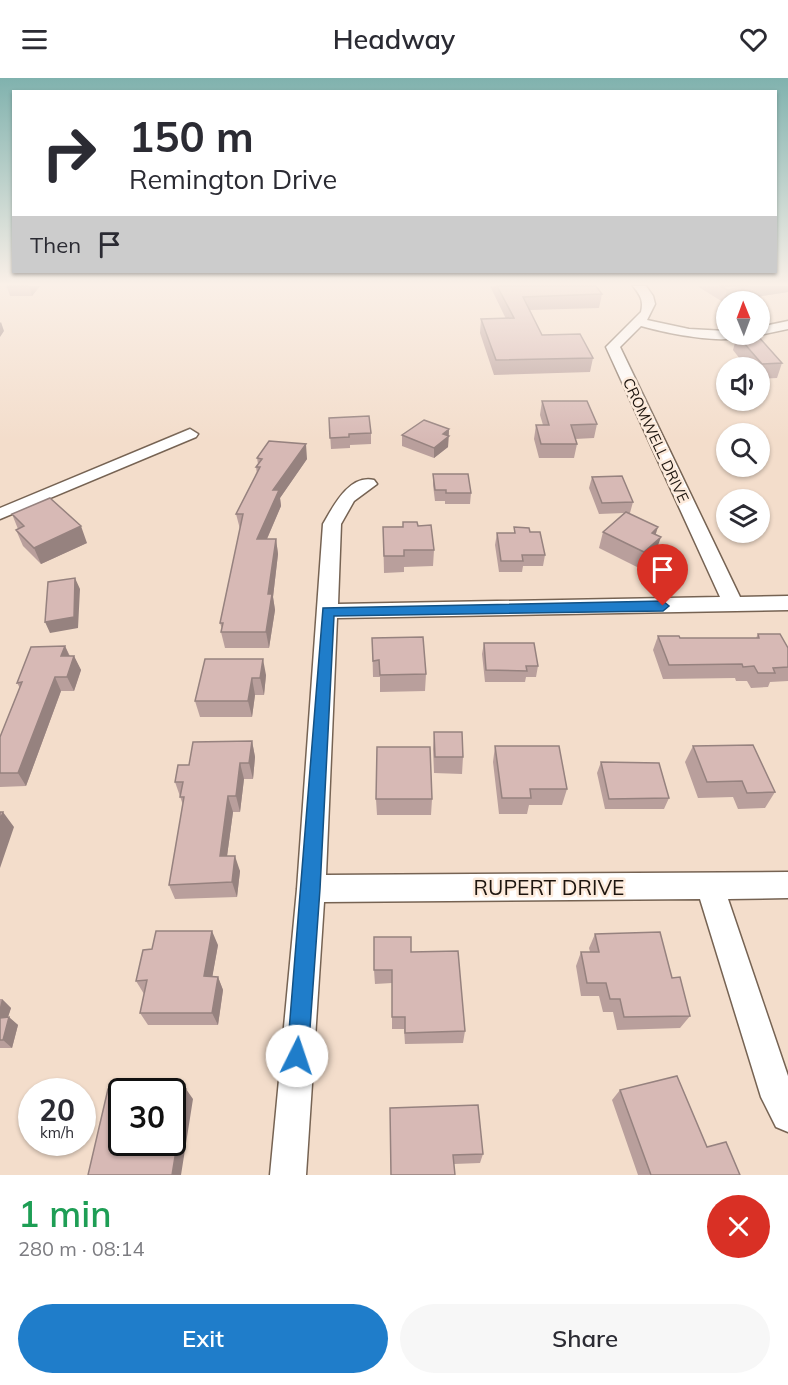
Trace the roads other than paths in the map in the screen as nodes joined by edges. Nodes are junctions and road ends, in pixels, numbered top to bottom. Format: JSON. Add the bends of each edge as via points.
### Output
{"nodes":[{"id":1,"x":620,"y":337,"type":"edge"},
{"id":2,"x":189,"y":434,"type":"dead end"},
{"id":3,"x":368,"y":484,"type":"dead end"},
{"id":4,"x":0,"y":514,"type":"edge"},
{"id":5,"x":788,"y":603,"type":"edge"},
{"id":6,"x":734,"y":605,"type":"junction"},
{"id":7,"x":328,"y":611,"type":"junction"},
{"id":8,"x":788,"y":885,"type":"edge"},
{"id":9,"x":710,"y":886,"type":"junction"},
{"id":10,"x":311,"y":889,"type":"junction"},
{"id":11,"x":788,"y":1114,"type":"edge"},
{"id":12,"x":288,"y":1175,"type":"edge"}],
"edges":[{"from":1,"to":6,"type":"street","name":"CROMWELL DRIVE","via":[[613,347]]},
{"from":2,"to":4,"type":"street"},
{"from":3,"to":7,"type":"street","via":[[347,498],[332,524]]},
{"from":5,"to":6,"type":"street"},
{"from":6,"to":7,"type":"street"},
{"from":7,"to":10,"type":"street"},
{"from":8,"to":9,"type":"street","name":"RUPERT DRIVE"},
{"from":9,"to":10,"type":"street","name":"RUPERT DRIVE"},
{"from":9,"to":11,"type":"street","via":[[778,1097]]},
{"from":10,"to":12,"type":"street"}]}
